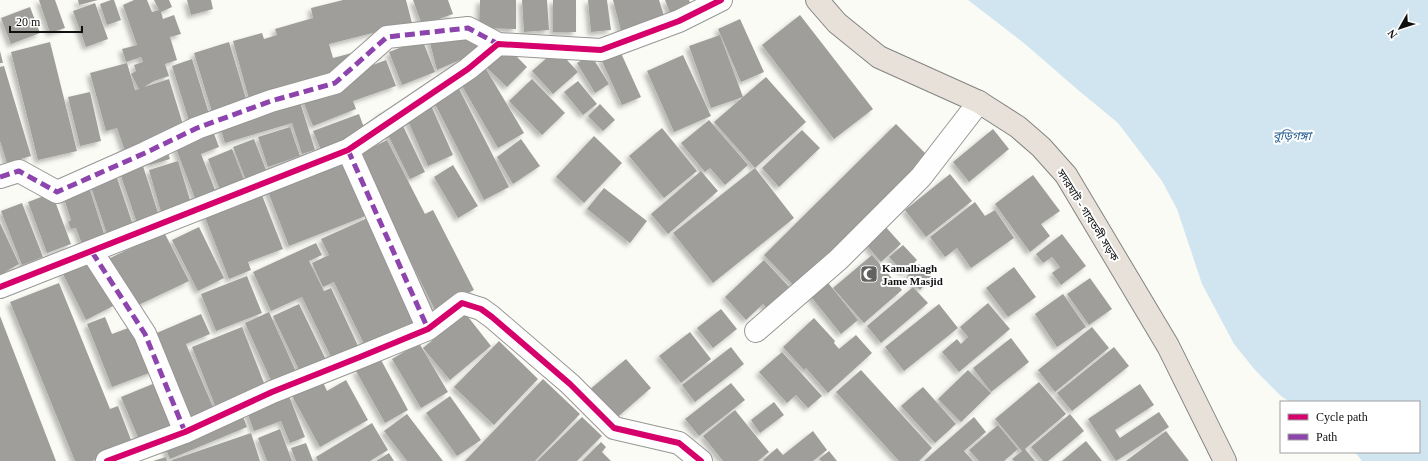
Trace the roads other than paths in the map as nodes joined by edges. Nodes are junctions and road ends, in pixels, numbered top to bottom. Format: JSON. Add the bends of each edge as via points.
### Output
{"nodes":[{"id":1,"x":721,"y":0,"type":"edge"},
{"id":2,"x":817,"y":0,"type":"edge"},
{"id":3,"x":498,"y":44,"type":"junction"},
{"id":4,"x":979,"y":102,"type":"junction"},
{"id":5,"x":348,"y":150,"type":"junction"},
{"id":6,"x":0,"y":177,"type":"edge"},
{"id":7,"x":92,"y":252,"type":"junction"},
{"id":8,"x":0,"y":287,"type":"edge"},
{"id":9,"x":428,"y":329,"type":"junction"},
{"id":10,"x":756,"y":331,"type":"dead end"},
{"id":11,"x":185,"y":432,"type":"junction"},
{"id":12,"x":107,"y":461,"type":"edge"},
{"id":13,"x":701,"y":461,"type":"edge"},
{"id":14,"x":1225,"y":461,"type":"edge"}],
"edges":[{"from":1,"to":3,"type":"street","via":[[679,21],[600,50]]},
{"from":2,"to":4,"type":"highway","name":"সদরঘাট - গাবতলী সড়ক","via":[[837,23],[879,57]]},
{"from":3,"to":5,"type":"street","via":[[468,69]]},
{"from":3,"to":6,"type":"street","via":[[468,28],[387,37],[335,83],[271,101],[197,128],[57,192],[19,171]]},
{"from":4,"to":10,"type":"street","via":[[921,177],[838,260]]},
{"from":4,"to":14,"type":"highway","name":"সদরঘাট - গাবতলী সড়ক","via":[[1018,127],[1041,147],[1066,176],[1168,346]]},
{"from":5,"to":7,"type":"street"},
{"from":5,"to":9,"type":"street"},
{"from":7,"to":8,"type":"street"},
{"from":7,"to":11,"type":"street","via":[[145,334]]},
{"from":9,"to":11,"type":"street","via":[[272,392]]},
{"from":9,"to":13,"type":"street","via":[[462,303],[481,309],[570,384],[614,428],[679,443]]},
{"from":11,"to":12,"type":"street"}]}
